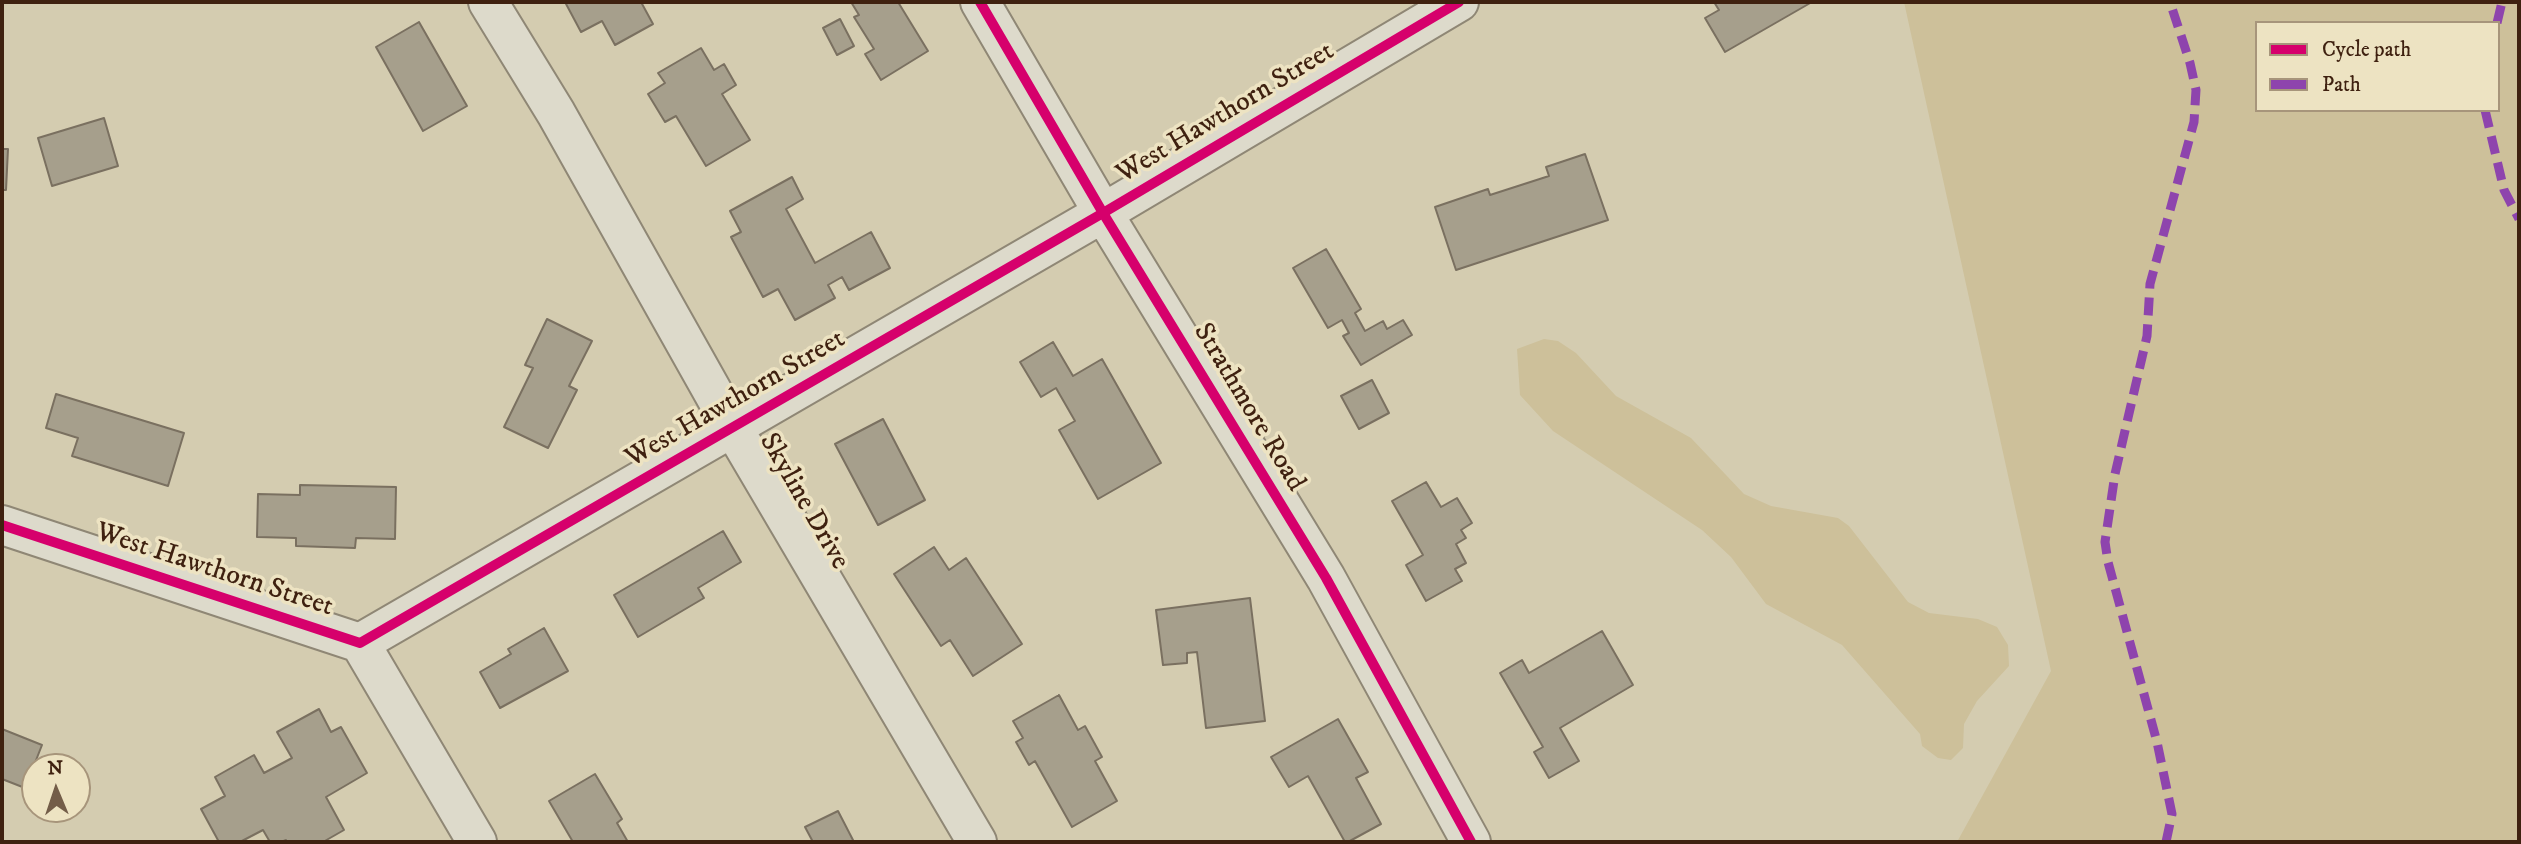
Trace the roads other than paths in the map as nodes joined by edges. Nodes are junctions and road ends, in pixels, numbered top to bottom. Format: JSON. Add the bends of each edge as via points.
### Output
{"nodes":[{"id":1,"x":488,"y":2,"type":"edge"},
{"id":2,"x":980,"y":2,"type":"edge"},
{"id":3,"x":1459,"y":2,"type":"edge"},
{"id":4,"x":1103,"y":214,"type":"junction"},
{"id":5,"x":733,"y":428,"type":"junction"},
{"id":6,"x":2,"y":526,"type":"edge"},
{"id":7,"x":360,"y":643,"type":"junction"},
{"id":8,"x":477,"y":842,"type":"edge"},
{"id":9,"x":977,"y":842,"type":"edge"},
{"id":10,"x":1471,"y":842,"type":"edge"}],
"edges":[{"from":1,"to":5,"type":"street","name":"Skyline Drive","via":[[556,113]]},
{"from":2,"to":4,"type":"street","name":"Strathmore Road"},
{"from":3,"to":4,"type":"street","name":"West Hawthorn Street"},
{"from":4,"to":5,"type":"street","name":"West Hawthorn Street"},
{"from":4,"to":10,"type":"street","name":"Strathmore Road","via":[[1326,578]]},
{"from":5,"to":7,"type":"street","name":"West Hawthorn Street"},
{"from":5,"to":9,"type":"street","name":"Skyline Drive"},
{"from":6,"to":7,"type":"street","name":"West Hawthorn Street"},
{"from":7,"to":8,"type":"street"}]}
